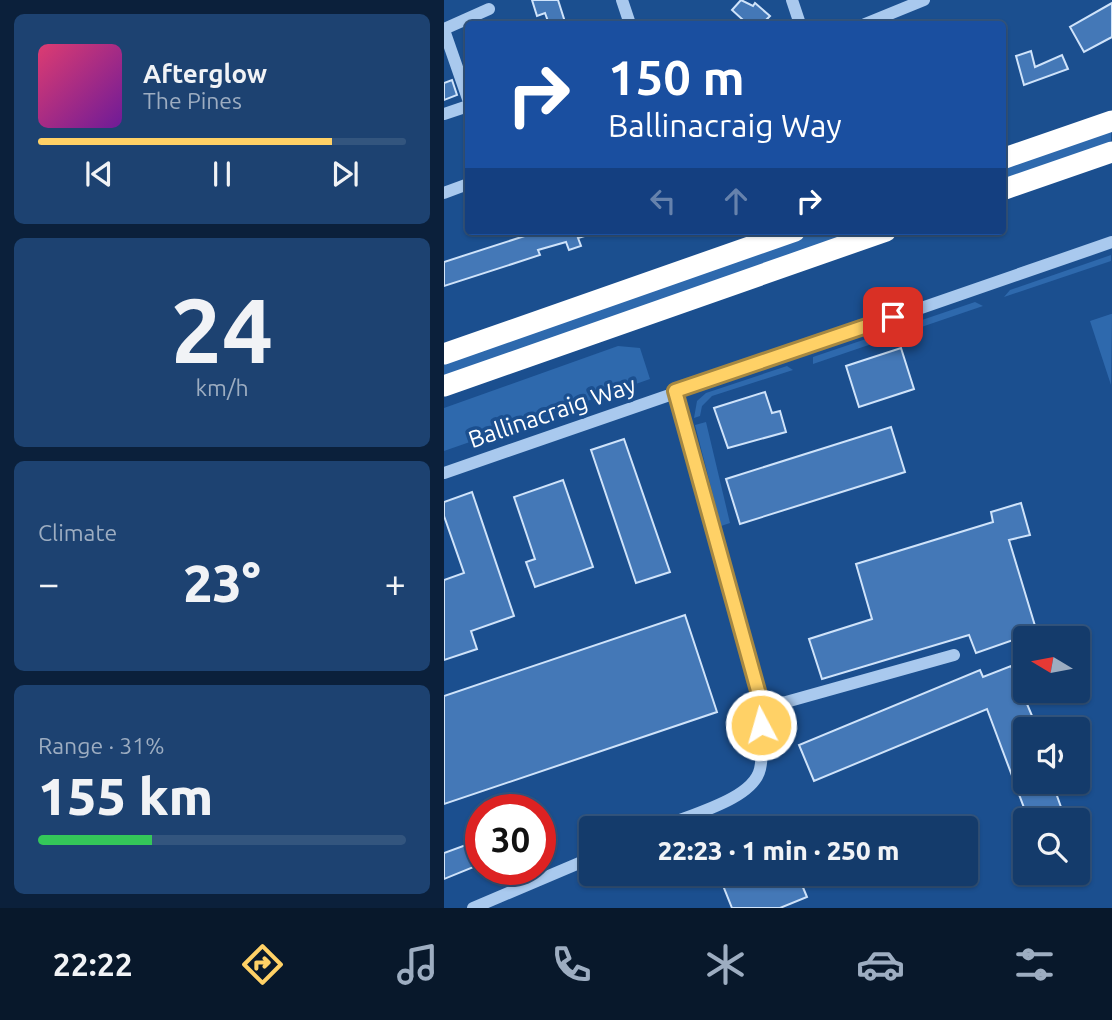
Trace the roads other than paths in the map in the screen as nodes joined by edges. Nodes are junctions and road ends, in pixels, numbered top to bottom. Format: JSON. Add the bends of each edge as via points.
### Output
{"nodes":[{"id":1,"x":622,"y":0,"type":"edge"},
{"id":2,"x":792,"y":0,"type":"edge"},
{"id":3,"x":924,"y":0,"type":"edge"},
{"id":4,"x":489,"y":9,"type":"dead end"},
{"id":5,"x":629,"y":21,"type":"edge"},
{"id":6,"x":799,"y":21,"type":"edge"},
{"id":7,"x":872,"y":21,"type":"edge"},
{"id":8,"x":444,"y":29,"type":"edge"},
{"id":9,"x":465,"y":90,"type":"edge"},
{"id":10,"x":465,"y":107,"type":"edge"},
{"id":11,"x":444,"y":114,"type":"edge"},
{"id":12,"x":1111,"y":121,"type":"edge"},
{"id":13,"x":1111,"y":152,"type":"edge"},
{"id":14,"x":1006,"y":158,"type":"edge"},
{"id":15,"x":465,"y":185,"type":"edge"},
{"id":16,"x":1006,"y":189,"type":"edge"},
{"id":17,"x":444,"y":193,"type":"edge"},
{"id":18,"x":784,"y":235,"type":"edge"},
{"id":19,"x":875,"y":235,"type":"edge"},
{"id":20,"x":1111,"y":242,"type":"edge"},
{"id":21,"x":444,"y":354,"type":"edge"},
{"id":22,"x":444,"y":386,"type":"edge"},
{"id":23,"x":675,"y":391,"type":"junction"},
{"id":24,"x":444,"y":473,"type":"edge"},
{"id":25,"x":954,"y":655,"type":"dead end"},
{"id":26,"x":760,"y":705,"type":"junction"},
{"id":27,"x":689,"y":816,"type":"edge"},
{"id":28,"x":579,"y":863,"type":"edge"},
{"id":29,"x":473,"y":908,"type":"edge"}],
"edges":[{"from":1,"to":5,"type":"street"},
{"from":2,"to":6,"type":"street"},
{"from":3,"to":7,"type":"street"},
{"from":4,"to":8,"type":"street"},
{"from":8,"to":9,"type":"street"},
{"from":10,"to":11,"type":"street"},
{"from":12,"to":14,"type":"highway"},
{"from":13,"to":16,"type":"highway"},
{"from":15,"to":17,"type":"street"},
{"from":18,"to":21,"type":"highway"},
{"from":19,"to":22,"type":"highway"},
{"from":20,"to":23,"type":"street","name":"Ballinacraig Way"},
{"from":23,"to":24,"type":"street","name":"Ballinacraig Way"},
{"from":23,"to":26,"type":"street"},
{"from":25,"to":26,"type":"street","via":[[786,702]]},
{"from":26,"to":27,"type":"street","via":[[762,746],[752,787]]},
{"from":28,"to":29,"type":"street"}]}
